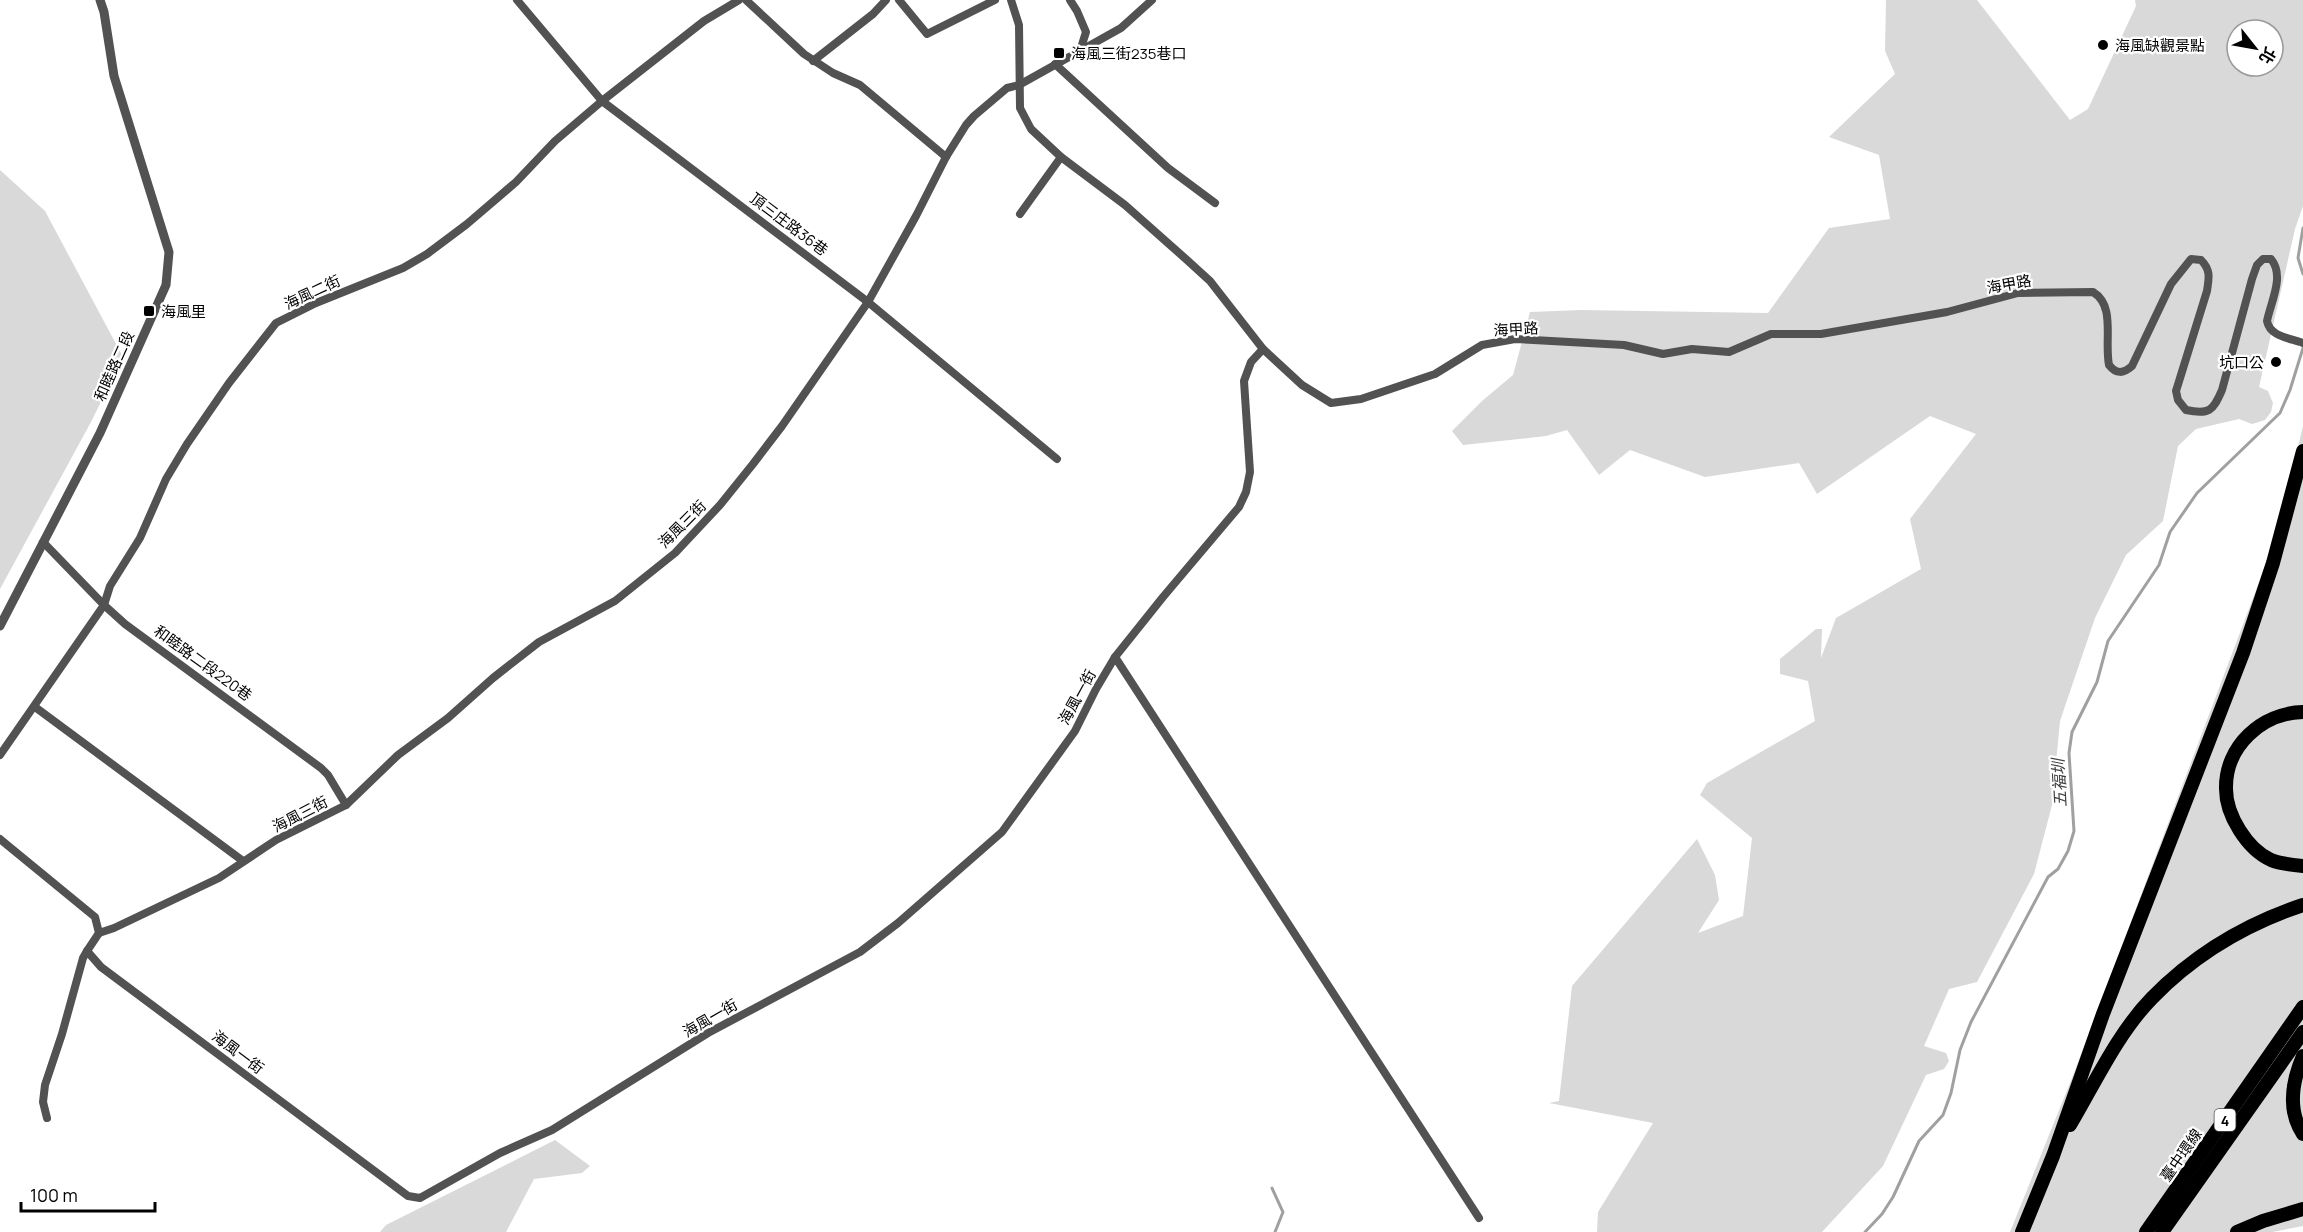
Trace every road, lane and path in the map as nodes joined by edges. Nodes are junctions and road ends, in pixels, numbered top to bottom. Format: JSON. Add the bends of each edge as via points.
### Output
{"nodes":[{"id":1,"x":100,"y":0,"type":"edge"},
{"id":2,"x":517,"y":0,"type":"edge"},
{"id":3,"x":740,"y":0,"type":"edge"},
{"id":4,"x":746,"y":0,"type":"edge"},
{"id":5,"x":886,"y":0,"type":"edge"},
{"id":6,"x":899,"y":0,"type":"edge"},
{"id":7,"x":995,"y":0,"type":"edge"},
{"id":8,"x":1011,"y":0,"type":"edge"},
{"id":9,"x":1070,"y":0,"type":"edge"},
{"id":10,"x":1152,"y":0,"type":"edge"},
{"id":11,"x":1080,"y":51,"type":"junction"},
{"id":12,"x":813,"y":61,"type":"junction"},
{"id":13,"x":1055,"y":64,"type":"junction"},
{"id":14,"x":1019,"y":85,"type":"junction"},
{"id":15,"x":602,"y":101,"type":"junction"},
{"id":16,"x":946,"y":157,"type":"junction"},
{"id":17,"x":1061,"y":157,"type":"junction"},
{"id":18,"x":1215,"y":203,"type":"dead end"},
{"id":19,"x":1020,"y":214,"type":"dead end"},
{"id":20,"x":868,"y":302,"type":"junction"},
{"id":21,"x":2303,"y":343,"type":"edge"},
{"id":22,"x":1263,"y":349,"type":"junction"},
{"id":23,"x":2303,"y":451,"type":"edge"},
{"id":24,"x":1057,"y":459,"type":"dead end"},
{"id":25,"x":43,"y":542,"type":"junction"},
{"id":26,"x":104,"y":605,"type":"junction"},
{"id":27,"x":0,"y":626,"type":"edge"},
{"id":28,"x":1115,"y":657,"type":"junction"},
{"id":29,"x":35,"y":707,"type":"junction"},
{"id":30,"x":2303,"y":712,"type":"edge"},
{"id":31,"x":0,"y":755,"type":"edge"},
{"id":32,"x":346,"y":805,"type":"junction"},
{"id":33,"x":0,"y":839,"type":"edge"},
{"id":34,"x":243,"y":861,"type":"junction"},
{"id":35,"x":2303,"y":866,"type":"edge"},
{"id":36,"x":2303,"y":905,"type":"edge"},
{"id":37,"x":99,"y":933,"type":"junction"},
{"id":38,"x":87,"y":951,"type":"junction"},
{"id":39,"x":2303,"y":1007,"type":"edge"},
{"id":40,"x":2303,"y":1032,"type":"edge"},
{"id":41,"x":2303,"y":1056,"type":"edge"},
{"id":42,"x":47,"y":1118,"type":"dead end"},
{"id":43,"x":2303,"y":1134,"type":"edge"},
{"id":44,"x":2053,"y":1156,"type":"junction"},
{"id":45,"x":2303,"y":1209,"type":"edge"},
{"id":46,"x":1479,"y":1218,"type":"dead end"},
{"id":47,"x":2022,"y":1232,"type":"edge"},
{"id":48,"x":2146,"y":1232,"type":"edge"},
{"id":49,"x":2162,"y":1232,"type":"edge"},
{"id":50,"x":2237,"y":1232,"type":"edge"}],
"edges":[{"from":1,"to":25,"type":"street","name":"和睦路二段","via":[[114,76],[169,252],[166,285],[100,433]]},
{"from":2,"to":15,"type":"street","name":"頂三庄路36巷"},
{"from":3,"to":15,"type":"street","name":"海風二街","via":[[704,21]]},
{"from":4,"to":12,"type":"street"},
{"from":5,"to":12,"type":"street"},
{"from":6,"to":7,"type":"street","via":[[927,34]]},
{"from":8,"to":14,"type":"street","via":[[1019,25]]},
{"from":9,"to":11,"type":"street","via":[[1086,32]]},
{"from":10,"to":11,"type":"street","name":"海風三街","via":[[1121,28]]},
{"from":11,"to":13,"type":"street","name":"海風三街"},
{"from":12,"to":16,"type":"street","via":[[860,85]]},
{"from":13,"to":14,"type":"street","name":"海風三街"},
{"from":13,"to":18,"type":"street","via":[[1168,168]]},
{"from":14,"to":16,"type":"street","name":"海風三街","via":[[1007,88],[974,116]]},
{"from":14,"to":17,"type":"street","via":[[1020,108],[1031,129]]},
{"from":15,"to":20,"type":"street","name":"頂三庄路36巷"},
{"from":15,"to":26,"type":"street","name":"海風二街","via":[[468,224],[427,254],[276,323],[187,444],[166,479],[140,538],[110,586]]},
{"from":16,"to":20,"type":"street","name":"海風三街"},
{"from":17,"to":19,"type":"street"},
{"from":17,"to":22,"type":"street","via":[[1125,205],[1210,281]]},
{"from":20,"to":24,"type":"street","name":"頂三庄路36巷"},
{"from":20,"to":32,"type":"street","name":"海風三街","via":[[767,446],[675,553],[615,601],[530,649],[398,755]]},
{"from":21,"to":22,"type":"street","name":"海甲路","via":[[2268,328],[2277,266],[2271,259],[2263,259],[2252,279],[2222,390],[2212,409],[2201,414],[2186,410],[2176,391],[2207,291],[2208,267],[2201,260],[2191,260],[2183,268],[2132,366],[2120,373],[2109,364],[2107,308],[2102,297],[2076,291],[2018,293],[1947,312],[1821,334],[1771,334],[1729,352],[1692,349],[1663,354],[1624,345],[1515,339],[1482,345],[1434,374],[1372,396],[1330,403],[1302,385]]},
{"from":22,"to":28,"type":"street","name":"海風一街","via":[[1251,362],[1245,381],[1250,472],[1239,507]]},
{"from":23,"to":44,"type":"highway","via":[[2242,653],[2103,1014]]},
{"from":25,"to":26,"type":"street","name":"和睦路二段220巷"},
{"from":25,"to":27,"type":"street","name":"和睦路二段"},
{"from":26,"to":29,"type":"street","name":"海風二街"},
{"from":26,"to":32,"type":"street","name":"和睦路二段220巷","via":[[321,768]]},
{"from":28,"to":38,"type":"street","name":"海風一街","via":[[1075,731],[1002,832],[898,923],[860,952],[708,1033],[552,1130],[500,1153],[420,1198],[408,1196],[101,968]]},
{"from":28,"to":46,"type":"street"},
{"from":29,"to":31,"type":"street","name":"海風二街"},
{"from":29,"to":34,"type":"street"},
{"from":30,"to":35,"type":"highway","via":[[2280,716],[2252,732],[2232,760],[2226,792],[2230,811],[2252,845],[2270,859]]},
{"from":32,"to":34,"type":"street","name":"海風三街"},
{"from":33,"to":37,"type":"street","via":[[95,916]]},
{"from":34,"to":37,"type":"street","name":"海風三街","via":[[219,878]]},
{"from":36,"to":44,"type":"highway","via":[[2235,933],[2151,999],[2124,1033]]},
{"from":37,"to":38,"type":"street"},
{"from":38,"to":42,"type":"street","via":[[45,1085],[43,1102]]},
{"from":39,"to":48,"type":"highway","name":"臺中環線","number":"4"},
{"from":40,"to":49,"type":"highway","name":"臺中環線","number":"4"},
{"from":41,"to":43,"type":"highway","via":[[2294,1079],[2293,1111]]},
{"from":44,"to":47,"type":"highway"},
{"from":45,"to":50,"type":"highway"}]}
